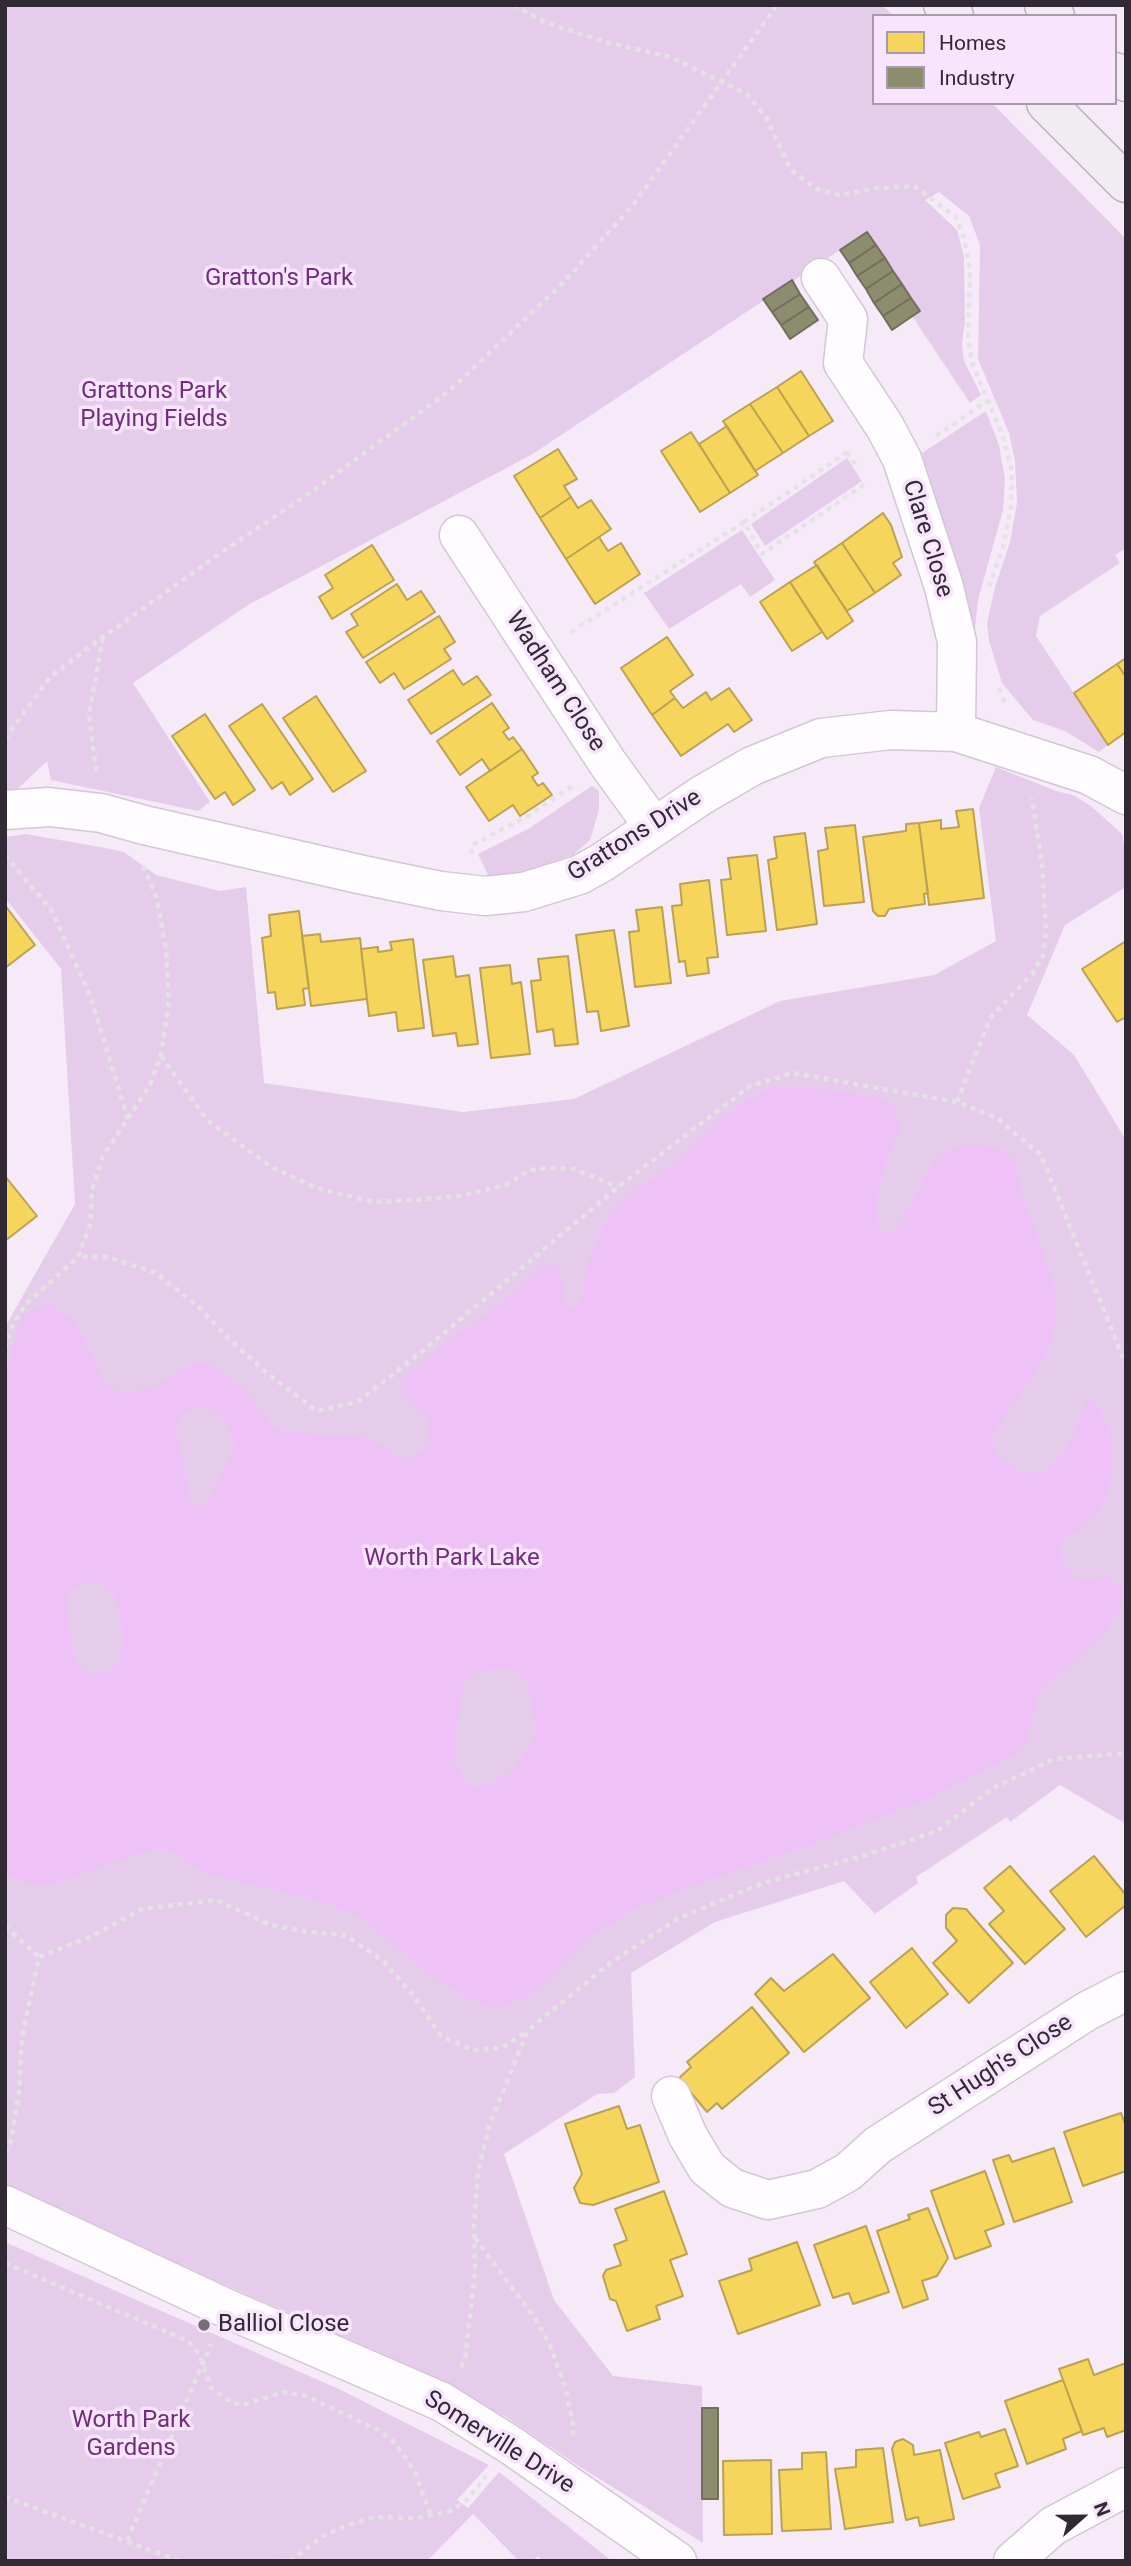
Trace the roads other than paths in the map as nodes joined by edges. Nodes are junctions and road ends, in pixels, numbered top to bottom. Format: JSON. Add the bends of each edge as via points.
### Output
{"nodes":[{"id":1,"x":1047,"y":105,"type":"edge"},
{"id":2,"x":1126,"y":183,"type":"edge"},
{"id":3,"x":821,"y":278,"type":"dead end"},
{"id":4,"x":459,"y":535,"type":"dead end"},
{"id":5,"x":956,"y":732,"type":"junction"},
{"id":6,"x":1126,"y":795,"type":"edge"},
{"id":7,"x":5,"y":810,"type":"edge"},
{"id":8,"x":654,"y":827,"type":"junction"},
{"id":9,"x":1126,"y":1991,"type":"edge"},
{"id":10,"x":671,"y":2096,"type":"dead end"},
{"id":11,"x":5,"y":2205,"type":"edge"},
{"id":12,"x":1126,"y":2487,"type":"edge"},
{"id":13,"x":677,"y":2561,"type":"edge"},
{"id":14,"x":1013,"y":2561,"type":"edge"}],
"edges":[{"from":1,"to":2,"type":"main road"},
{"from":3,"to":5,"type":"street","name":"Clare Close","via":[[848,319],[843,363],[893,443],[940,576],[957,642]]},
{"from":4,"to":8,"type":"street","name":"Wadham Close"},
{"from":5,"to":6,"type":"street","name":"Grattons Drive","via":[[1089,775]]},
{"from":5,"to":8,"type":"street","name":"Grattons Drive","via":[[891,730],[821,738],[752,766]]},
{"from":7,"to":8,"type":"street","name":"Grattons Drive","via":[[49,807],[102,813],[350,872],[485,896],[524,892],[579,875]]},
{"from":9,"to":10,"type":"street","name":"St Hugh's Close","via":[[1087,2011],[817,2189],[768,2200],[732,2188],[707,2168]]},
{"from":11,"to":13,"type":"street","name":"Somerville Drive","via":[[442,2402]]},
{"from":12,"to":14,"type":"street","via":[[1053,2526]]}]}
